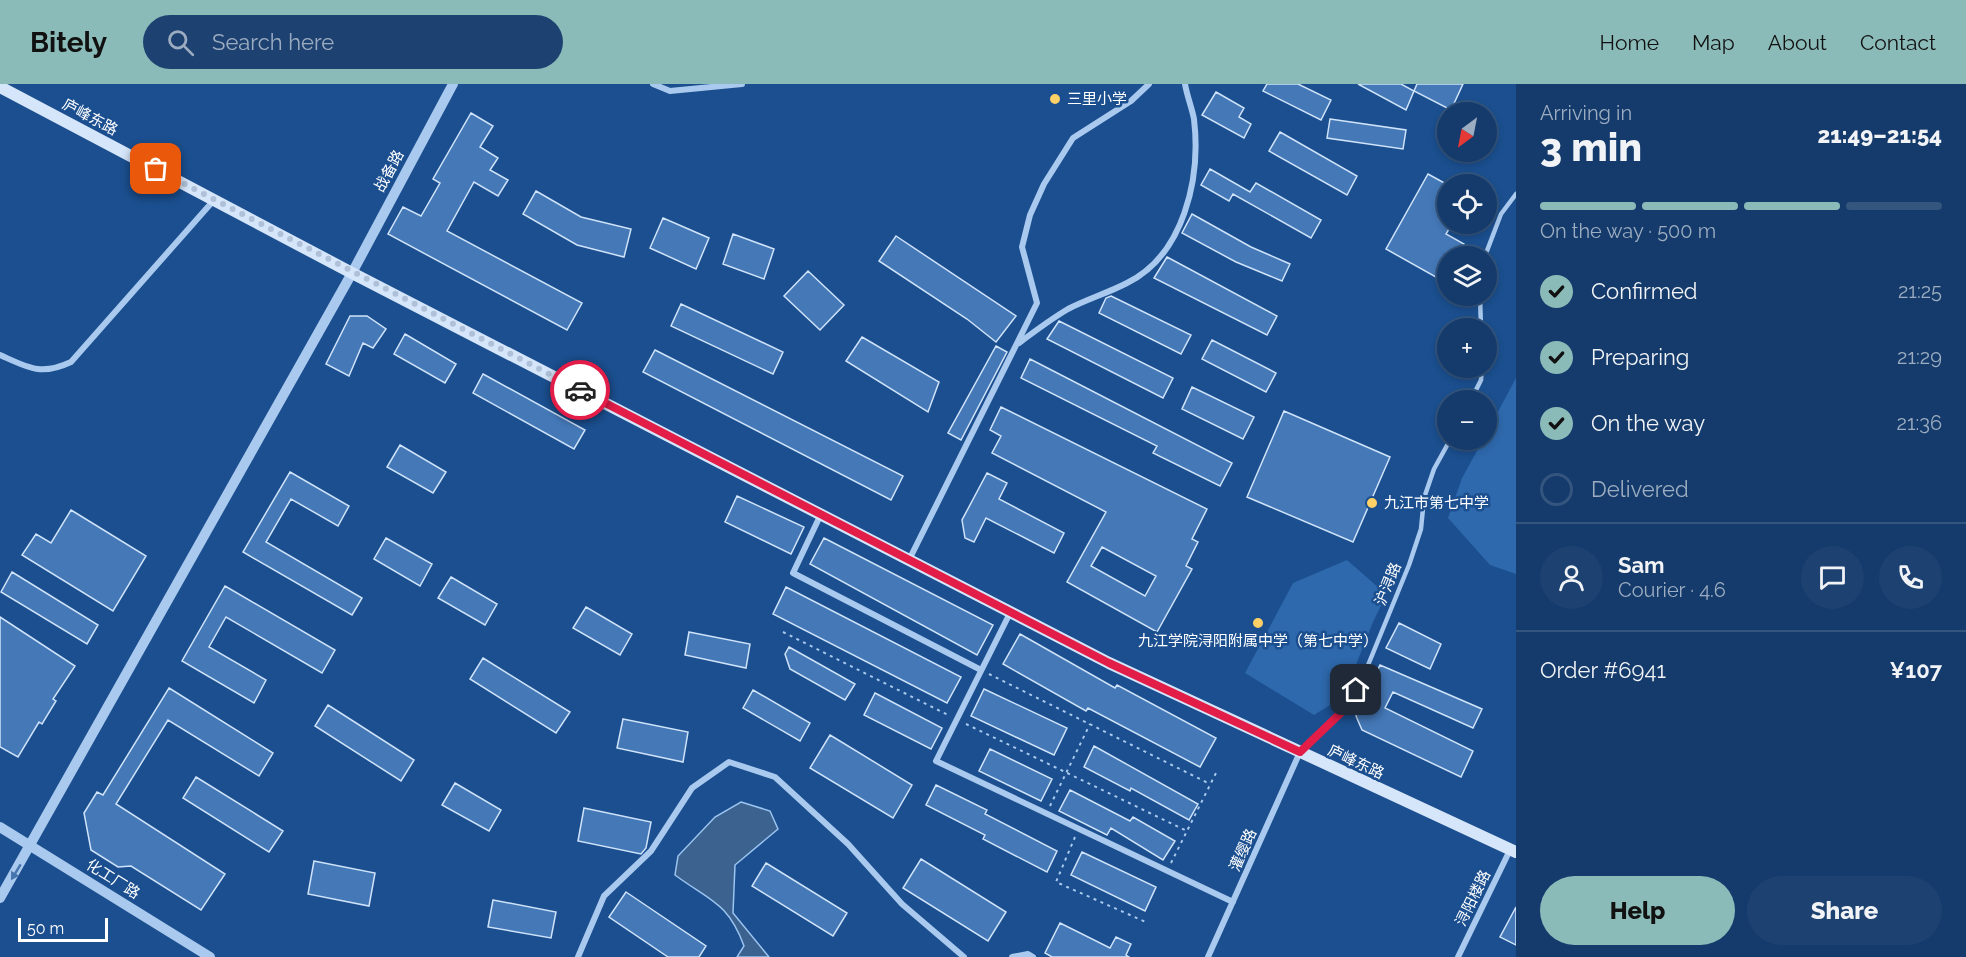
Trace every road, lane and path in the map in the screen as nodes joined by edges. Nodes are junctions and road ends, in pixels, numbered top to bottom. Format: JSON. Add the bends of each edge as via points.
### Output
{"nodes":[{"id":1,"x":453,"y":84,"type":"edge"},
{"id":2,"x":653,"y":84,"type":"edge"},
{"id":3,"x":742,"y":84,"type":"edge"},
{"id":4,"x":1149,"y":84,"type":"edge"},
{"id":5,"x":1185,"y":84,"type":"edge"},
{"id":6,"x":0,"y":87,"type":"edge"},
{"id":7,"x":1516,"y":194,"type":"edge"},
{"id":8,"x":214,"y":200,"type":"junction"},
{"id":9,"x":1489,"y":246,"type":"edge"},
{"id":10,"x":352,"y":273,"type":"junction"},
{"id":11,"x":1019,"y":343,"type":"junction"},
{"id":12,"x":0,"y":355,"type":"edge"},
{"id":13,"x":1444,"y":450,"type":"edge"},
{"id":14,"x":821,"y":514,"type":"junction"},
{"id":15,"x":909,"y":560,"type":"junction"},
{"id":16,"x":1010,"y":612,"type":"junction"},
{"id":17,"x":783,"y":632,"type":"dead end"},
{"id":18,"x":981,"y":670,"type":"junction"},
{"id":19,"x":957,"y":719,"type":"junction"},
{"id":20,"x":1089,"y":724,"type":"junction"},
{"id":21,"x":1300,"y":752,"type":"junction"},
{"id":22,"x":1067,"y":771,"type":"junction"},
{"id":23,"x":1217,"y":771,"type":"dead end"},
{"id":24,"x":1210,"y":784,"type":"junction"},
{"id":25,"x":1047,"y":814,"type":"junction"},
{"id":26,"x":0,"y":826,"type":"edge"},
{"id":27,"x":1079,"y":829,"type":"junction"},
{"id":28,"x":1187,"y":831,"type":"junction"},
{"id":29,"x":32,"y":846,"type":"junction"},
{"id":30,"x":1513,"y":851,"type":"edge"},
{"id":31,"x":1167,"y":871,"type":"junction"},
{"id":32,"x":0,"y":898,"type":"edge"},
{"id":33,"x":1233,"y":902,"type":"junction"},
{"id":34,"x":1148,"y":923,"type":"dead end"},
{"id":35,"x":210,"y":957,"type":"edge"},
{"id":36,"x":578,"y":957,"type":"edge"},
{"id":37,"x":964,"y":957,"type":"edge"},
{"id":38,"x":1012,"y":957,"type":"edge"},
{"id":39,"x":1034,"y":957,"type":"edge"},
{"id":40,"x":1208,"y":957,"type":"edge"},
{"id":41,"x":1458,"y":957,"type":"edge"}],
"edges":[{"from":1,"to":10,"type":"street","name":"战备路"},
{"from":2,"to":3,"type":"street","via":[[670,91]]},
{"from":4,"to":11,"type":"street","via":[[1131,101],[1073,138],[1044,184],[1022,247],[1037,303]]},
{"from":5,"to":11,"type":"street","via":[[1194,119],[1194,168],[1187,206],[1176,233],[1155,264],[1128,283],[1070,308]]},
{"from":6,"to":8,"type":"main road","name":"庐峰东路"},
{"from":7,"to":9,"type":"lane","via":[[1501,214]]},
{"from":8,"to":10,"type":"main road","name":"庐峰东路"},
{"from":8,"to":12,"type":"street","via":[[71,362],[52,371]]},
{"from":10,"to":14,"type":"main road","name":"庐峰东路"},
{"from":10,"to":29,"type":"street","name":"战备路"},
{"from":11,"to":15,"type":"street"},
{"from":13,"to":21,"type":"lane","name":"沪浔路","via":[[1424,498],[1421,529],[1409,565],[1364,675],[1349,705]]},
{"from":14,"to":15,"type":"main road","name":"庐峰东路"},
{"from":14,"to":18,"type":"street","via":[[793,573]]},
{"from":15,"to":16,"type":"main road","name":"庐峰东路"},
{"from":16,"to":18,"type":"street"},
{"from":16,"to":21,"type":"main road","name":"庐峰东路"},
{"from":17,"to":19,"type":"path"},
{"from":18,"to":19,"type":"street"},
{"from":18,"to":20,"type":"path"},
{"from":19,"to":22,"type":"path"},
{"from":19,"to":25,"type":"street","via":[[936,761]]},
{"from":20,"to":22,"type":"path"},
{"from":20,"to":24,"type":"path"},
{"from":21,"to":30,"type":"main road","name":"庐峰东路"},
{"from":21,"to":33,"type":"street","name":"灌缨路"},
{"from":22,"to":25,"type":"path"},
{"from":22,"to":28,"type":"path"},
{"from":23,"to":24,"type":"path"},
{"from":24,"to":28,"type":"path"},
{"from":25,"to":27,"type":"street"},
{"from":26,"to":29,"type":"street","name":"化工厂路"},
{"from":27,"to":31,"type":"street"},
{"from":27,"to":34,"type":"path","via":[[1056,882]]},
{"from":28,"to":31,"type":"path"},
{"from":29,"to":32,"type":"street","name":"战备路","one_way":true},
{"from":29,"to":35,"type":"street","name":"化工厂路"},
{"from":30,"to":41,"type":"street","name":"浔阳楼路"},
{"from":31,"to":33,"type":"street"},
{"from":33,"to":40,"type":"street","name":"灌缨路"},
{"from":36,"to":37,"type":"street","via":[[604,896],[651,851],[693,788],[729,762],[775,777],[848,843],[902,904]]},
{"from":38,"to":39,"type":"street"}]}
